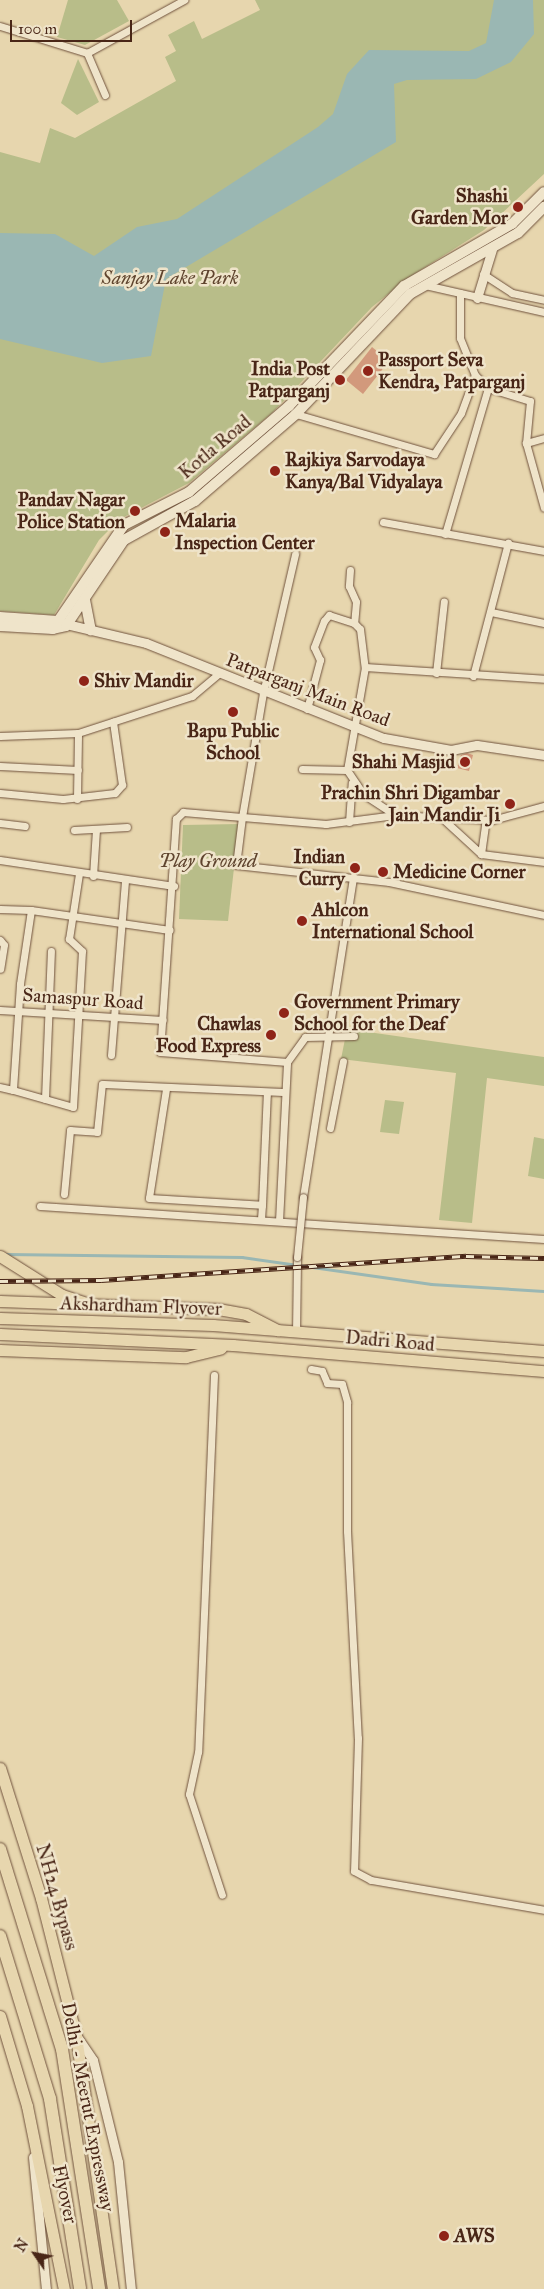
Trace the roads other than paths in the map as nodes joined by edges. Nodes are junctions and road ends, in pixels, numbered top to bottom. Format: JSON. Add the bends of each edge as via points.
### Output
{"nodes":[{"id":1,"x":179,"y":1,"type":"edge"},
{"id":2,"x":0,"y":26,"type":"edge"},
{"id":3,"x":87,"y":53,"type":"junction"},
{"id":4,"x":105,"y":95,"type":"dead end"},
{"id":5,"x":544,"y":192,"type":"edge"},
{"id":6,"x":544,"y":207,"type":"edge"},
{"id":7,"x":494,"y":246,"type":"junction"},
{"id":8,"x":483,"y":274,"type":"junction"},
{"id":9,"x":411,"y":282,"type":"junction"},
{"id":10,"x":425,"y":285,"type":"junction"},
{"id":11,"x":460,"y":293,"type":"junction"},
{"id":12,"x":477,"y":298,"type":"junction"},
{"id":13,"x":544,"y":300,"type":"edge"},
{"id":14,"x":544,"y":312,"type":"edge"},
{"id":15,"x":475,"y":375,"type":"junction"},
{"id":16,"x":488,"y":388,"type":"junction"},
{"id":17,"x":296,"y":414,"type":"junction"},
{"id":18,"x":544,"y":438,"type":"edge"},
{"id":19,"x":526,"y":443,"type":"junction"},
{"id":20,"x":542,"y":495,"type":"edge"},
{"id":21,"x":544,"y":508,"type":"edge"},
{"id":22,"x":383,"y":522,"type":"dead end"},
{"id":23,"x":445,"y":534,"type":"junction"},
{"id":24,"x":508,"y":544,"type":"junction"},
{"id":25,"x":544,"y":551,"type":"edge"},
{"id":26,"x":295,"y":554,"type":"dead end"},
{"id":27,"x":350,"y":570,"type":"dead end"},
{"id":28,"x":85,"y":600,"type":"junction"},
{"id":29,"x":444,"y":601,"type":"dead end"},
{"id":30,"x":491,"y":612,"type":"junction"},
{"id":31,"x":0,"y":617,"type":"edge"},
{"id":32,"x":62,"y":623,"type":"junction"},
{"id":33,"x":354,"y":623,"type":"junction"},
{"id":34,"x":544,"y":623,"type":"edge"},
{"id":35,"x":0,"y":626,"type":"edge"},
{"id":36,"x":91,"y":630,"type":"junction"},
{"id":37,"x":365,"y":667,"type":"junction"},
{"id":38,"x":436,"y":673,"type":"junction"},
{"id":39,"x":218,"y":674,"type":"junction"},
{"id":40,"x":474,"y":676,"type":"junction"},
{"id":41,"x":544,"y":679,"type":"edge"},
{"id":42,"x":262,"y":693,"type":"junction"},
{"id":43,"x":307,"y":709,"type":"junction"},
{"id":44,"x":113,"y":722,"type":"junction"},
{"id":45,"x":352,"y":726,"type":"junction"},
{"id":46,"x":78,"y":733,"type":"junction"},
{"id":47,"x":0,"y":736,"type":"edge"},
{"id":48,"x":544,"y":755,"type":"edge"},
{"id":49,"x":0,"y":766,"type":"edge"},
{"id":50,"x":302,"y":769,"type":"dead end"},
{"id":51,"x":78,"y":770,"type":"junction"},
{"id":52,"x":347,"y":770,"type":"junction"},
{"id":53,"x":352,"y":783,"type":"junction"},
{"id":54,"x":0,"y":792,"type":"edge"},
{"id":55,"x":77,"y":798,"type":"junction"},
{"id":56,"x":544,"y":806,"type":"edge"},
{"id":57,"x":395,"y":816,"type":"junction"},
{"id":58,"x":242,"y":817,"type":"junction"},
{"id":59,"x":443,"y":818,"type":"junction"},
{"id":60,"x":486,"y":820,"type":"junction"},
{"id":61,"x":349,"y":822,"type":"junction"},
{"id":62,"x":0,"y":823,"type":"edge"},
{"id":63,"x":25,"y":826,"type":"dead end"},
{"id":64,"x":127,"y":827,"type":"dead end"},
{"id":65,"x":96,"y":829,"type":"junction"},
{"id":66,"x":74,"y":830,"type":"dead end"},
{"id":67,"x":481,"y":854,"type":"junction"},
{"id":68,"x":0,"y":860,"type":"edge"},
{"id":69,"x":544,"y":862,"type":"edge"},
{"id":70,"x":79,"y":874,"type":"junction"},
{"id":71,"x":93,"y":876,"type":"junction"},
{"id":72,"x":353,"y":877,"type":"junction"},
{"id":73,"x":125,"y":881,"type":"junction"},
{"id":74,"x":174,"y":886,"type":"junction"},
{"id":75,"x":0,"y":909,"type":"edge"},
{"id":76,"x":31,"y":910,"type":"junction"},
{"id":77,"x":72,"y":914,"type":"junction"},
{"id":78,"x":544,"y":915,"type":"edge"},
{"id":79,"x":120,"y":922,"type":"junction"},
{"id":80,"x":170,"y":930,"type":"junction"},
{"id":81,"x":0,"y":940,"type":"edge"},
{"id":82,"x":51,"y":951,"type":"dead end"},
{"id":83,"x":0,"y":969,"type":"edge"},
{"id":84,"x":0,"y":1010,"type":"edge"},
{"id":85,"x":18,"y":1010,"type":"junction"},
{"id":86,"x":47,"y":1012,"type":"junction"},
{"id":87,"x":77,"y":1014,"type":"junction"},
{"id":88,"x":113,"y":1017,"type":"junction"},
{"id":89,"x":163,"y":1020,"type":"junction"},
{"id":90,"x":327,"y":1036,"type":"junction"},
{"id":91,"x":354,"y":1036,"type":"dead end"},
{"id":92,"x":111,"y":1055,"type":"dead end"},
{"id":93,"x":343,"y":1061,"type":"dead end"},
{"id":94,"x":287,"y":1062,"type":"junction"},
{"id":95,"x":0,"y":1086,"type":"edge"},
{"id":96,"x":166,"y":1089,"type":"junction"},
{"id":97,"x":13,"y":1090,"type":"junction"},
{"id":98,"x":267,"y":1092,"type":"junction"},
{"id":99,"x":285,"y":1092,"type":"junction"},
{"id":100,"x":45,"y":1098,"type":"junction"},
{"id":101,"x":330,"y":1128,"type":"dead end"},
{"id":102,"x":64,"y":1194,"type":"dead end"},
{"id":103,"x":262,"y":1205,"type":"junction"},
{"id":104,"x":40,"y":1206,"type":"dead end"},
{"id":105,"x":261,"y":1220,"type":"junction"},
{"id":106,"x":280,"y":1221,"type":"junction"},
{"id":107,"x":544,"y":1239,"type":"edge"},
{"id":108,"x":0,"y":1256,"type":"edge"},
{"id":109,"x":0,"y":1300,"type":"edge"},
{"id":110,"x":88,"y":1304,"type":"junction"},
{"id":111,"x":0,"y":1318,"type":"edge"},
{"id":112,"x":280,"y":1331,"type":"junction"},
{"id":113,"x":296,"y":1333,"type":"junction"},
{"id":114,"x":0,"y":1334,"type":"edge"},
{"id":115,"x":232,"y":1346,"type":"junction"},
{"id":116,"x":0,"y":1350,"type":"edge"},
{"id":117,"x":544,"y":1351,"type":"edge"},
{"id":118,"x":311,"y":1370,"type":"dead end"},
{"id":119,"x":544,"y":1371,"type":"edge"},
{"id":120,"x":214,"y":1375,"type":"dead end"},
{"id":121,"x":0,"y":1768,"type":"edge"},
{"id":122,"x":0,"y":1849,"type":"edge"},
{"id":123,"x":222,"y":1895,"type":"dead end"},
{"id":124,"x":544,"y":1910,"type":"edge"},
{"id":125,"x":0,"y":1936,"type":"edge"},
{"id":126,"x":0,"y":2016,"type":"edge"},
{"id":127,"x":76,"y":2036,"type":"junction"},
{"id":128,"x":28,"y":2106,"type":"junction"},
{"id":129,"x":46,"y":2289,"type":"edge"},
{"id":130,"x":64,"y":2289,"type":"edge"},
{"id":131,"x":80,"y":2289,"type":"edge"},
{"id":132,"x":99,"y":2289,"type":"edge"},
{"id":133,"x":113,"y":2289,"type":"edge"},
{"id":134,"x":131,"y":2289,"type":"edge"}],
"edges":[{"from":1,"to":3,"type":"street"},
{"from":2,"to":3,"type":"street"},
{"from":3,"to":4,"type":"street"},
{"from":5,"to":9,"type":"main road","name":"Kotla Road","via":[[512,224]]},
{"from":6,"to":7,"type":"main road","name":"Kotla Road","via":[[518,232]]},
{"from":7,"to":8,"type":"street"},
{"from":7,"to":10,"type":"main road","name":"Kotla Road"},
{"from":8,"to":12,"type":"street"},
{"from":8,"to":13,"type":"street","via":[[512,293]]},
{"from":9,"to":10,"type":"street"},
{"from":9,"to":32,"type":"main road","name":"Kotla Road","via":[[372,315],[289,406],[217,469],[183,496],[138,516],[118,531]]},
{"from":10,"to":11,"type":"street"},
{"from":10,"to":17,"type":"main road","name":"Kotla Road","via":[[380,321]]},
{"from":11,"to":12,"type":"street"},
{"from":11,"to":15,"type":"street","via":[[460,338]]},
{"from":12,"to":14,"type":"street"},
{"from":15,"to":16,"type":"street"},
{"from":15,"to":17,"type":"street","via":[[461,413],[434,454]]},
{"from":16,"to":19,"type":"street","via":[[530,401]]},
{"from":16,"to":23,"type":"street"},
{"from":17,"to":28,"type":"main road","name":"Kotla Road","via":[[196,501],[128,536]]},
{"from":18,"to":19,"type":"street"},
{"from":19,"to":20,"type":"street"},
{"from":20,"to":21,"type":"street"},
{"from":22,"to":23,"type":"street"},
{"from":23,"to":24,"type":"street"},
{"from":24,"to":25,"type":"street"},
{"from":24,"to":30,"type":"street"},
{"from":26,"to":42,"type":"street"},
{"from":27,"to":33,"type":"street","via":[[348,586],[356,602]]},
{"from":28,"to":32,"type":"main road","name":"Kotla Road"},
{"from":28,"to":36,"type":"main road"},
{"from":29,"to":38,"type":"street"},
{"from":30,"to":34,"type":"street"},
{"from":30,"to":40,"type":"street"},
{"from":31,"to":32,"type":"main road"},
{"from":32,"to":35,"type":"main road","via":[[53,629]]},
{"from":32,"to":36,"type":"street","name":"Patparganj Main Road"},
{"from":33,"to":37,"type":"street","via":[[360,629]]},
{"from":33,"to":43,"type":"street","via":[[329,615],[324,621],[314,647],[320,660]]},
{"from":36,"to":39,"type":"street","name":"Patparganj Main Road","via":[[146,643]]},
{"from":37,"to":38,"type":"street"},
{"from":37,"to":45,"type":"street"},
{"from":38,"to":40,"type":"street"},
{"from":39,"to":42,"type":"street","name":"Patparganj Main Road"},
{"from":39,"to":44,"type":"street","via":[[192,696]]},
{"from":40,"to":41,"type":"street"},
{"from":42,"to":43,"type":"street","name":"Patparganj Main Road"},
{"from":42,"to":58,"type":"street"},
{"from":43,"to":45,"type":"street","name":"Patparganj Main Road"},
{"from":44,"to":46,"type":"street"},
{"from":44,"to":55,"type":"street","via":[[120,790]]},
{"from":45,"to":48,"type":"street","name":"Patparganj Main Road","via":[[384,738],[451,750],[477,745]]},
{"from":45,"to":52,"type":"street"},
{"from":46,"to":47,"type":"street"},
{"from":46,"to":51,"type":"street"},
{"from":49,"to":51,"type":"street"},
{"from":50,"to":52,"type":"street"},
{"from":51,"to":55,"type":"street"},
{"from":52,"to":53,"type":"street"},
{"from":53,"to":57,"type":"street"},
{"from":53,"to":61,"type":"street"},
{"from":54,"to":55,"type":"street"},
{"from":56,"to":60,"type":"street"},
{"from":57,"to":59,"type":"street"},
{"from":57,"to":61,"type":"street"},
{"from":58,"to":61,"type":"street","via":[[290,824]]},
{"from":58,"to":72,"type":"street","via":[[236,865]]},
{"from":58,"to":74,"type":"street","via":[[179,814]]},
{"from":59,"to":60,"type":"street"},
{"from":59,"to":67,"type":"street"},
{"from":60,"to":67,"type":"street"},
{"from":62,"to":63,"type":"street"},
{"from":64,"to":65,"type":"street"},
{"from":65,"to":66,"type":"street"},
{"from":65,"to":71,"type":"street"},
{"from":67,"to":69,"type":"street"},
{"from":68,"to":70,"type":"street"},
{"from":70,"to":71,"type":"street"},
{"from":70,"to":77,"type":"street"},
{"from":71,"to":73,"type":"street"},
{"from":72,"to":78,"type":"street"},
{"from":72,"to":90,"type":"street","via":[[344,956]]},
{"from":73,"to":74,"type":"street"},
{"from":73,"to":79,"type":"street"},
{"from":74,"to":80,"type":"street"},
{"from":75,"to":76,"type":"street"},
{"from":76,"to":77,"type":"street"},
{"from":76,"to":85,"type":"street"},
{"from":77,"to":79,"type":"street"},
{"from":77,"to":87,"type":"street","via":[[70,941],[82,950]]},
{"from":79,"to":80,"type":"street"},
{"from":79,"to":88,"type":"street"},
{"from":80,"to":89,"type":"street"},
{"from":81,"to":83,"type":"street","via":[[4,945]]},
{"from":82,"to":86,"type":"street"},
{"from":84,"to":85,"type":"street","name":"Samaspur Road"},
{"from":85,"to":86,"type":"street","name":"Samaspur Road"},
{"from":85,"to":97,"type":"street"},
{"from":86,"to":87,"type":"street","name":"Samaspur Road"},
{"from":86,"to":100,"type":"street"},
{"from":87,"to":88,"type":"street","name":"Samaspur Road"},
{"from":87,"to":100,"type":"street","via":[[73,1107]]},
{"from":88,"to":89,"type":"street","name":"Samaspur Road"},
{"from":88,"to":92,"type":"street"},
{"from":89,"to":94,"type":"street","via":[[164,1056]]},
{"from":90,"to":91,"type":"street"},
{"from":90,"to":94,"type":"street","via":[[305,1037]]},
{"from":90,"to":113,"type":"street","bridge":true,"via":[[303,1197],[297,1257]]},
{"from":93,"to":101,"type":"street"},
{"from":94,"to":99,"type":"street"},
{"from":95,"to":97,"type":"street"},
{"from":96,"to":98,"type":"street"},
{"from":96,"to":102,"type":"street","via":[[102,1084],[98,1132],[70,1130]]},
{"from":96,"to":103,"type":"street","via":[[150,1198]]},
{"from":97,"to":100,"type":"street"},
{"from":98,"to":99,"type":"street"},
{"from":98,"to":103,"type":"street"},
{"from":99,"to":106,"type":"street"},
{"from":103,"to":105,"type":"street"},
{"from":104,"to":105,"type":"street"},
{"from":105,"to":106,"type":"street"},
{"from":106,"to":107,"type":"street"},
{"from":108,"to":110,"type":"main road","via":[[32,1277]]},
{"from":109,"to":110,"type":"main road"},
{"from":110,"to":112,"type":"main road","via":[[218,1309],[246,1314]]},
{"from":111,"to":112,"type":"main road","name":"Akshardham Flyover","via":[[213,1325]]},
{"from":112,"to":113,"type":"main road","name":"Dadri Road"},
{"from":113,"to":117,"type":"main road","name":"Dadri Road"},
{"from":114,"to":115,"type":"main road","name":"Akshardham Flyover"},
{"from":115,"to":116,"type":"main road","via":[[186,1357]]},
{"from":115,"to":119,"type":"main road","name":"Dadri Road"},
{"from":118,"to":124,"type":"street","via":[[322,1371],[327,1383],[342,1384],[347,1402],[347,1531],[358,1738],[354,1871],[370,1880]]},
{"from":120,"to":123,"type":"street","via":[[198,1752],[189,1794]]},
{"from":121,"to":127,"type":"main road","name":"NH24 Bypass","via":[[41,1898]]},
{"from":122,"to":132,"type":"highway","name":"Delhi - Meerut Expressway","via":[[62,2049]]},
{"from":125,"to":131,"type":"highway","name":"Delhi - Meerut Expressway","via":[[50,2099]]},
{"from":126,"to":128,"type":"main road"},
{"from":127,"to":133,"type":"main road","name":"Flyover"},
{"from":127,"to":134,"type":"street","via":[[93,2060],[118,2162]]},
{"from":128,"to":129,"type":"street"},
{"from":128,"to":130,"type":"main road","name":"Flyover","via":[[53,2217]]}]}
